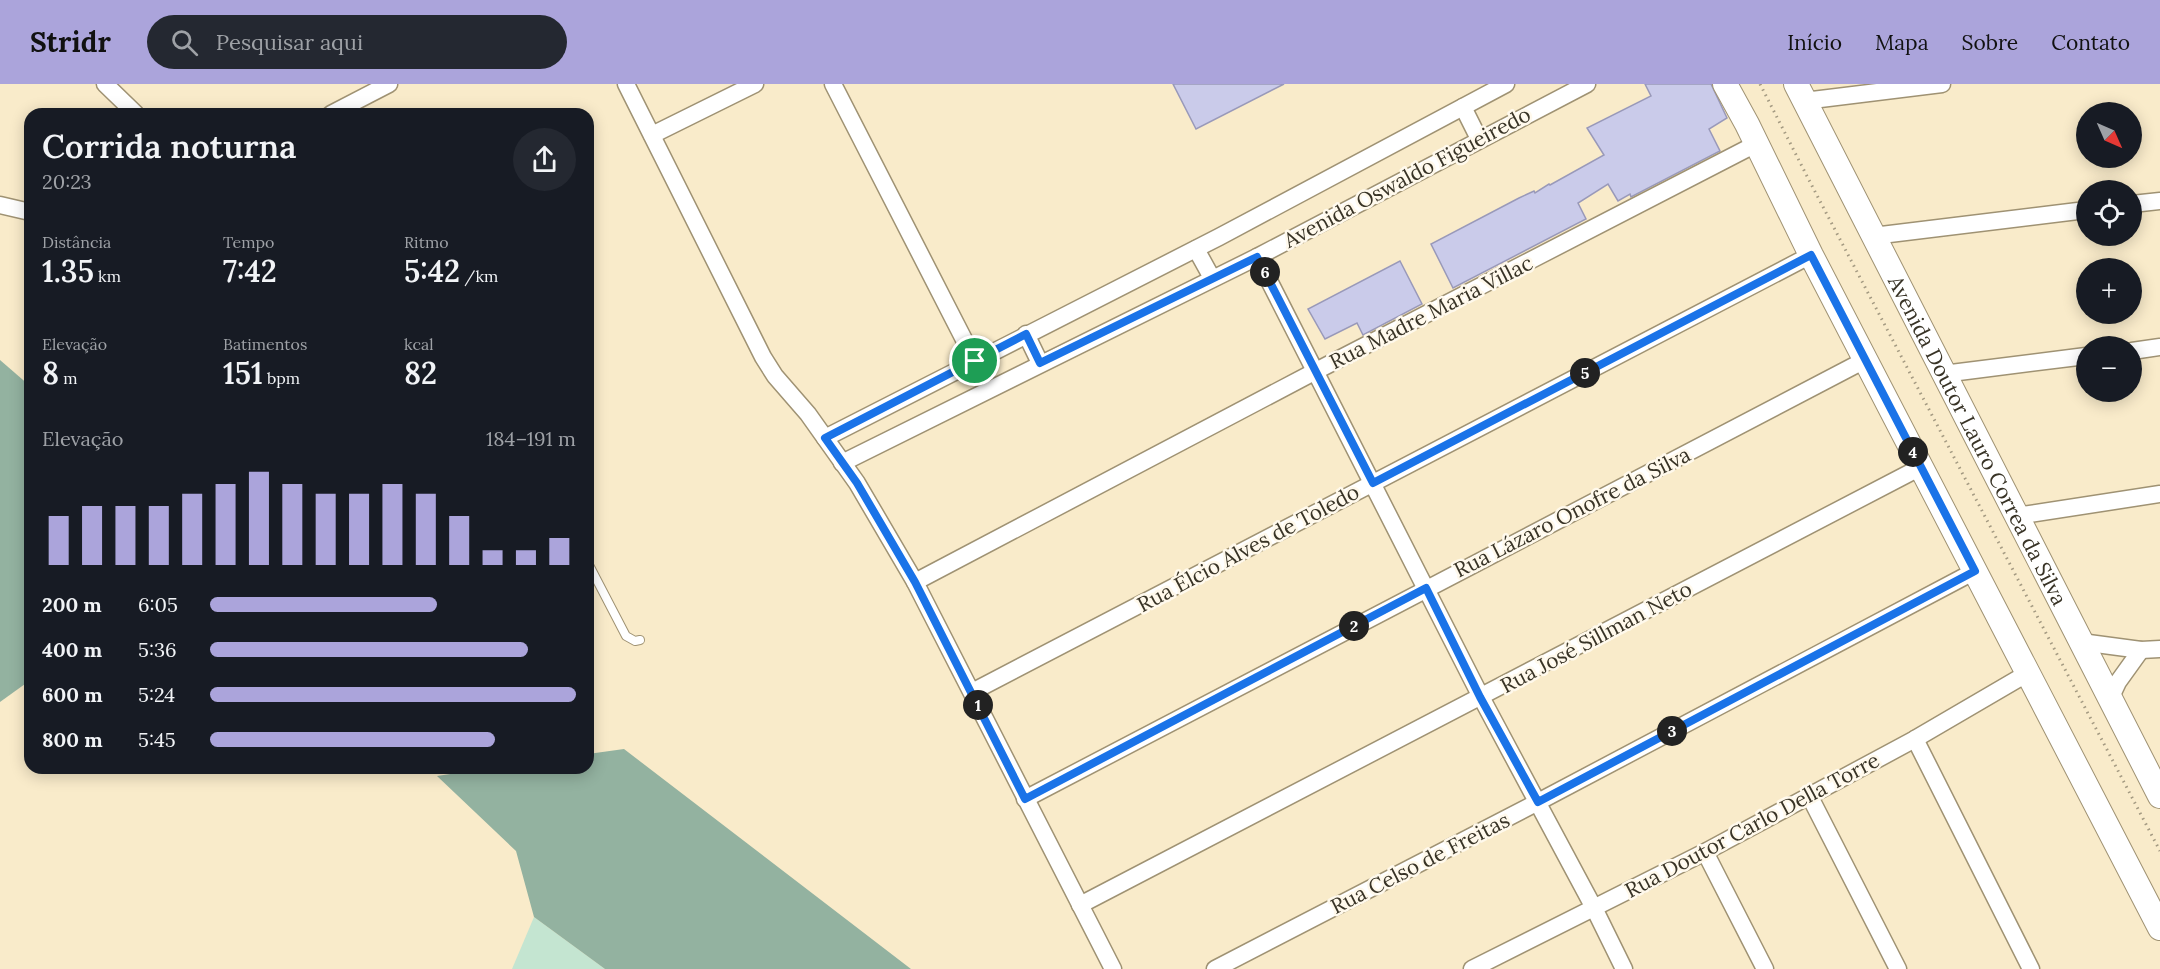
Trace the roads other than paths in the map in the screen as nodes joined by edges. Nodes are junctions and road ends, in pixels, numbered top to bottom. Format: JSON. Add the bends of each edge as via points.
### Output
{"nodes":[{"id":1,"x":105,"y":84,"type":"edge"},
{"id":2,"x":389,"y":84,"type":"edge"},
{"id":3,"x":626,"y":84,"type":"edge"},
{"id":4,"x":755,"y":84,"type":"edge"},
{"id":5,"x":833,"y":84,"type":"edge"},
{"id":6,"x":1506,"y":84,"type":"edge"},
{"id":7,"x":1587,"y":84,"type":"edge"},
{"id":8,"x":1725,"y":84,"type":"edge"},
{"id":9,"x":1942,"y":84,"type":"edge"},
{"id":10,"x":1800,"y":93,"type":"edge"},
{"id":11,"x":1463,"y":106,"type":"junction"},
{"id":12,"x":130,"y":108,"type":"edge"},
{"id":13,"x":343,"y":108,"type":"edge"},
{"id":14,"x":652,"y":135,"type":"junction"},
{"id":15,"x":1479,"y":139,"type":"junction"},
{"id":16,"x":1756,"y":144,"type":"junction"},
{"id":17,"x":2160,"y":201,"type":"edge"},
{"id":18,"x":2142,"y":203,"type":"edge"},
{"id":19,"x":0,"y":205,"type":"edge"},
{"id":20,"x":24,"y":211,"type":"edge"},
{"id":21,"x":2076,"y":211,"type":"edge"},
{"id":22,"x":1873,"y":236,"type":"junction"},
{"id":23,"x":1196,"y":249,"type":"junction"},
{"id":24,"x":1811,"y":255,"type":"junction"},
{"id":25,"x":1257,"y":257,"type":"junction"},
{"id":26,"x":1212,"y":278,"type":"junction"},
{"id":27,"x":1026,"y":334,"type":"junction"},
{"id":28,"x":2160,"y":347,"type":"edge"},
{"id":29,"x":2142,"y":350,"type":"edge"},
{"id":30,"x":2076,"y":357,"type":"edge"},
{"id":31,"x":1866,"y":360,"type":"junction"},
{"id":32,"x":975,"y":361,"type":"junction"},
{"id":33,"x":1040,"y":363,"type":"junction"},
{"id":34,"x":1314,"y":372,"type":"junction"},
{"id":35,"x":1943,"y":374,"type":"junction"},
{"id":36,"x":825,"y":438,"type":"junction"},
{"id":37,"x":842,"y":463,"type":"junction"},
{"id":38,"x":1921,"y":467,"type":"junction"},
{"id":39,"x":1373,"y":483,"type":"junction"},
{"id":40,"x":2160,"y":494,"type":"edge"},
{"id":41,"x":2016,"y":516,"type":"junction"},
{"id":42,"x":1975,"y":571,"type":"junction"},
{"id":43,"x":594,"y":575,"type":"edge"},
{"id":44,"x":915,"y":582,"type":"junction"},
{"id":45,"x":1426,"y":588,"type":"junction"},
{"id":46,"x":640,"y":640,"type":"dead end"},
{"id":47,"x":2081,"y":642,"type":"junction"},
{"id":48,"x":2160,"y":649,"type":"edge"},
{"id":49,"x":2141,"y":650,"type":"junction"},
{"id":50,"x":2028,"y":673,"type":"junction"},
{"id":51,"x":972,"y":692,"type":"junction"},
{"id":52,"x":1480,"y":697,"type":"junction"},
{"id":53,"x":2110,"y":699,"type":"junction"},
{"id":54,"x":1915,"y":739,"type":"junction"},
{"id":55,"x":1810,"y":796,"type":"junction"},
{"id":56,"x":2160,"y":796,"type":"edge"},
{"id":57,"x":1025,"y":799,"type":"junction"},
{"id":58,"x":1538,"y":802,"type":"junction"},
{"id":59,"x":1705,"y":852,"type":"junction"},
{"id":60,"x":1080,"y":905,"type":"junction"},
{"id":61,"x":1594,"y":908,"type":"junction"},
{"id":62,"x":2160,"y":928,"type":"edge"},
{"id":63,"x":1113,"y":969,"type":"edge"},
{"id":64,"x":1215,"y":969,"type":"edge"},
{"id":65,"x":1472,"y":969,"type":"edge"},
{"id":66,"x":1624,"y":969,"type":"edge"},
{"id":67,"x":1765,"y":969,"type":"edge"},
{"id":68,"x":1898,"y":969,"type":"edge"},
{"id":69,"x":2031,"y":969,"type":"edge"}],
"edges":[{"from":1,"to":12,"type":"street"},
{"from":2,"to":13,"type":"street"},
{"from":3,"to":14,"type":"street"},
{"from":4,"to":14,"type":"street"},
{"from":5,"to":32,"type":"street"},
{"from":6,"to":11,"type":"street","name":"Avenida Oswaldo Figueiredo"},
{"from":7,"to":15,"type":"street","name":"Avenida Oswaldo Figueiredo"},
{"from":8,"to":16,"type":"main road"},
{"from":9,"to":10,"type":"street"},
{"from":10,"to":22,"type":"main road","name":"Avenida Doutor Lauro Correa da Silva"},
{"from":11,"to":15,"type":"street"},
{"from":11,"to":23,"type":"street","name":"Avenida Oswaldo Figueiredo"},
{"from":14,"to":36,"type":"street","via":[[763,357]]},
{"from":15,"to":25,"type":"street","name":"Avenida Oswaldo Figueiredo"},
{"from":16,"to":24,"type":"main road"},
{"from":16,"to":34,"type":"street","name":"Rua Madre Maria Villac"},
{"from":17,"to":18,"type":"street"},
{"from":19,"to":20,"type":"street"},
{"from":21,"to":22,"type":"street"},
{"from":22,"to":35,"type":"main road","name":"Avenida Doutor Lauro Correa da Silva"},
{"from":23,"to":26,"type":"street"},
{"from":23,"to":27,"type":"street","name":"Avenida Oswaldo Figueiredo"},
{"from":24,"to":31,"type":"main road"},
{"from":24,"to":39,"type":"street","name":"Rua Élcio Alves de Toledo"},
{"from":25,"to":26,"type":"street","name":"Avenida Oswaldo Figueiredo"},
{"from":25,"to":34,"type":"street"},
{"from":26,"to":33,"type":"street","name":"Avenida Oswaldo Figueiredo"},
{"from":27,"to":32,"type":"street","name":"Avenida Oswaldo Figueiredo"},
{"from":27,"to":33,"type":"street"},
{"from":28,"to":29,"type":"street"},
{"from":30,"to":35,"type":"street"},
{"from":31,"to":38,"type":"main road"},
{"from":31,"to":45,"type":"street","name":"Rua Lázaro Onofre da Silva"},
{"from":32,"to":36,"type":"street","name":"Avenida Oswaldo Figueiredo"},
{"from":33,"to":37,"type":"street","name":"Avenida Oswaldo Figueiredo"},
{"from":34,"to":39,"type":"street"},
{"from":34,"to":44,"type":"street","name":"Rua Madre Maria Villac"},
{"from":35,"to":41,"type":"main road","name":"Avenida Doutor Lauro Correa da Silva"},
{"from":36,"to":37,"type":"street"},
{"from":37,"to":44,"type":"street"},
{"from":38,"to":42,"type":"main road"},
{"from":38,"to":52,"type":"street","name":"Rua José Sillman Neto"},
{"from":39,"to":45,"type":"street"},
{"from":39,"to":51,"type":"street","name":"Rua Élcio Alves de Toledo"},
{"from":40,"to":41,"type":"street"},
{"from":41,"to":47,"type":"main road","name":"Avenida Doutor Lauro Correa da Silva"},
{"from":42,"to":50,"type":"main road"},
{"from":42,"to":58,"type":"street","name":"Rua Celso de Freitas"},
{"from":43,"to":46,"type":"lane","via":[[626,636]]},
{"from":44,"to":51,"type":"street"},
{"from":45,"to":52,"type":"street"},
{"from":45,"to":57,"type":"street","name":"Rua Lázaro Onofre da Silva"},
{"from":47,"to":49,"type":"street"},
{"from":47,"to":53,"type":"main road","name":"Avenida Doutor Lauro Correa da Silva"},
{"from":48,"to":49,"type":"street"},
{"from":49,"to":53,"type":"street"},
{"from":50,"to":54,"type":"street","name":"Rua Doutor Carlo Della Torre"},
{"from":50,"to":62,"type":"main road"},
{"from":51,"to":57,"type":"street"},
{"from":52,"to":58,"type":"street"},
{"from":52,"to":60,"type":"street","name":"Rua José Sillman Neto"},
{"from":53,"to":56,"type":"main road","name":"Avenida Doutor Lauro Correa da Silva"},
{"from":54,"to":55,"type":"street","name":"Rua Doutor Carlo Della Torre"},
{"from":54,"to":69,"type":"street"},
{"from":55,"to":59,"type":"street","name":"Rua Doutor Carlo Della Torre"},
{"from":55,"to":68,"type":"street"},
{"from":57,"to":60,"type":"street"},
{"from":58,"to":61,"type":"street"},
{"from":58,"to":64,"type":"street","name":"Rua Celso de Freitas"},
{"from":59,"to":61,"type":"street","name":"Rua Doutor Carlo Della Torre"},
{"from":59,"to":67,"type":"street"},
{"from":60,"to":63,"type":"street"},
{"from":61,"to":65,"type":"street","name":"Rua Doutor Carlo Della Torre"},
{"from":61,"to":66,"type":"street"}]}
